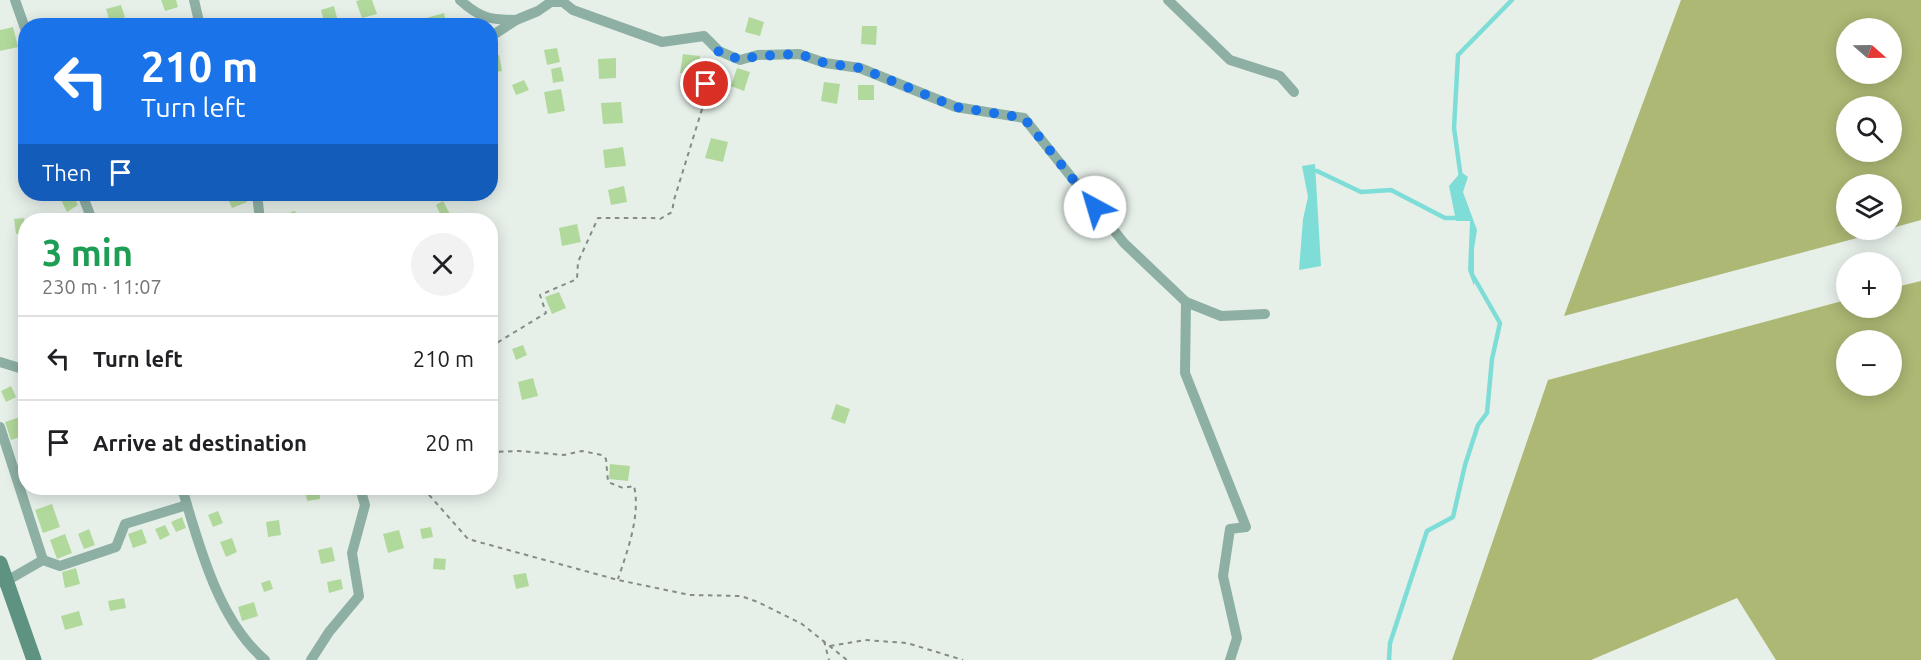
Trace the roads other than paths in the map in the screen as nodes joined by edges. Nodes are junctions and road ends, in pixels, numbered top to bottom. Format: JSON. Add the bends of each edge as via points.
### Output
{"nodes":[{"id":1,"x":15,"y":0,"type":"edge"},
{"id":2,"x":194,"y":0,"type":"edge"},
{"id":3,"x":460,"y":0,"type":"edge"},
{"id":4,"x":1168,"y":0,"type":"edge"},
{"id":5,"x":574,"y":5,"type":"edge"},
{"id":6,"x":21,"y":18,"type":"edge"},
{"id":7,"x":198,"y":18,"type":"edge"},
{"id":8,"x":487,"y":18,"type":"edge"},
{"id":9,"x":498,"y":20,"type":"edge"},
{"id":10,"x":516,"y":20,"type":"junction"},
{"id":11,"x":498,"y":32,"type":"edge"},
{"id":12,"x":1294,"y":92,"type":"dead end"},
{"id":13,"x":1186,"y":302,"type":"junction"},
{"id":14,"x":1265,"y":314,"type":"dead end"},
{"id":15,"x":0,"y":362,"type":"edge"},
{"id":16,"x":18,"y":368,"type":"edge"},
{"id":17,"x":0,"y":427,"type":"edge"},
{"id":18,"x":18,"y":483,"type":"edge"},
{"id":19,"x":22,"y":495,"type":"edge"},
{"id":20,"x":184,"y":495,"type":"edge"},
{"id":21,"x":362,"y":495,"type":"edge"},
{"id":22,"x":187,"y":505,"type":"junction"},
{"id":23,"x":43,"y":560,"type":"junction"},
{"id":24,"x":0,"y":563,"type":"edge"},
{"id":25,"x":3,"y":583,"type":"edge"},
{"id":26,"x":250,"y":647,"type":"junction"},
{"id":27,"x":33,"y":660,"type":"edge"},
{"id":28,"x":253,"y":660,"type":"edge"},
{"id":29,"x":265,"y":660,"type":"edge"},
{"id":30,"x":312,"y":660,"type":"edge"},
{"id":31,"x":1230,"y":660,"type":"edge"}],
"edges":[{"from":1,"to":6,"type":"street"},
{"from":2,"to":7,"type":"street"},
{"from":3,"to":8,"type":"street","via":[[475,14]]},
{"from":4,"to":12,"type":"street","via":[[1230,60],[1280,76]]},
{"from":5,"to":10,"type":"street","via":[[551,2]]},
{"from":5,"to":13,"type":"street","via":[[662,42],[704,36],[719,51],[740,60],[799,54],[860,68],[956,107],[1024,118],[1124,243]]},
{"from":9,"to":10,"type":"street"},
{"from":10,"to":11,"type":"street"},
{"from":13,"to":14,"type":"street","via":[[1221,316]]},
{"from":13,"to":31,"type":"street","via":[[1185,373],[1246,527],[1230,529],[1223,576],[1237,638]]},
{"from":15,"to":16,"type":"street"},
{"from":17,"to":18,"type":"street"},
{"from":19,"to":23,"type":"street"},
{"from":20,"to":22,"type":"street"},
{"from":21,"to":30,"type":"street","via":[[365,505],[352,553],[359,596]]},
{"from":22,"to":23,"type":"street","via":[[125,524],[116,547],[60,566]]},
{"from":22,"to":26,"type":"street","via":[[222,604]]},
{"from":23,"to":25,"type":"street"},
{"from":24,"to":25,"type":"street"},
{"from":25,"to":27,"type":"street"},
{"from":26,"to":28,"type":"street"},
{"from":26,"to":29,"type":"street"}]}
